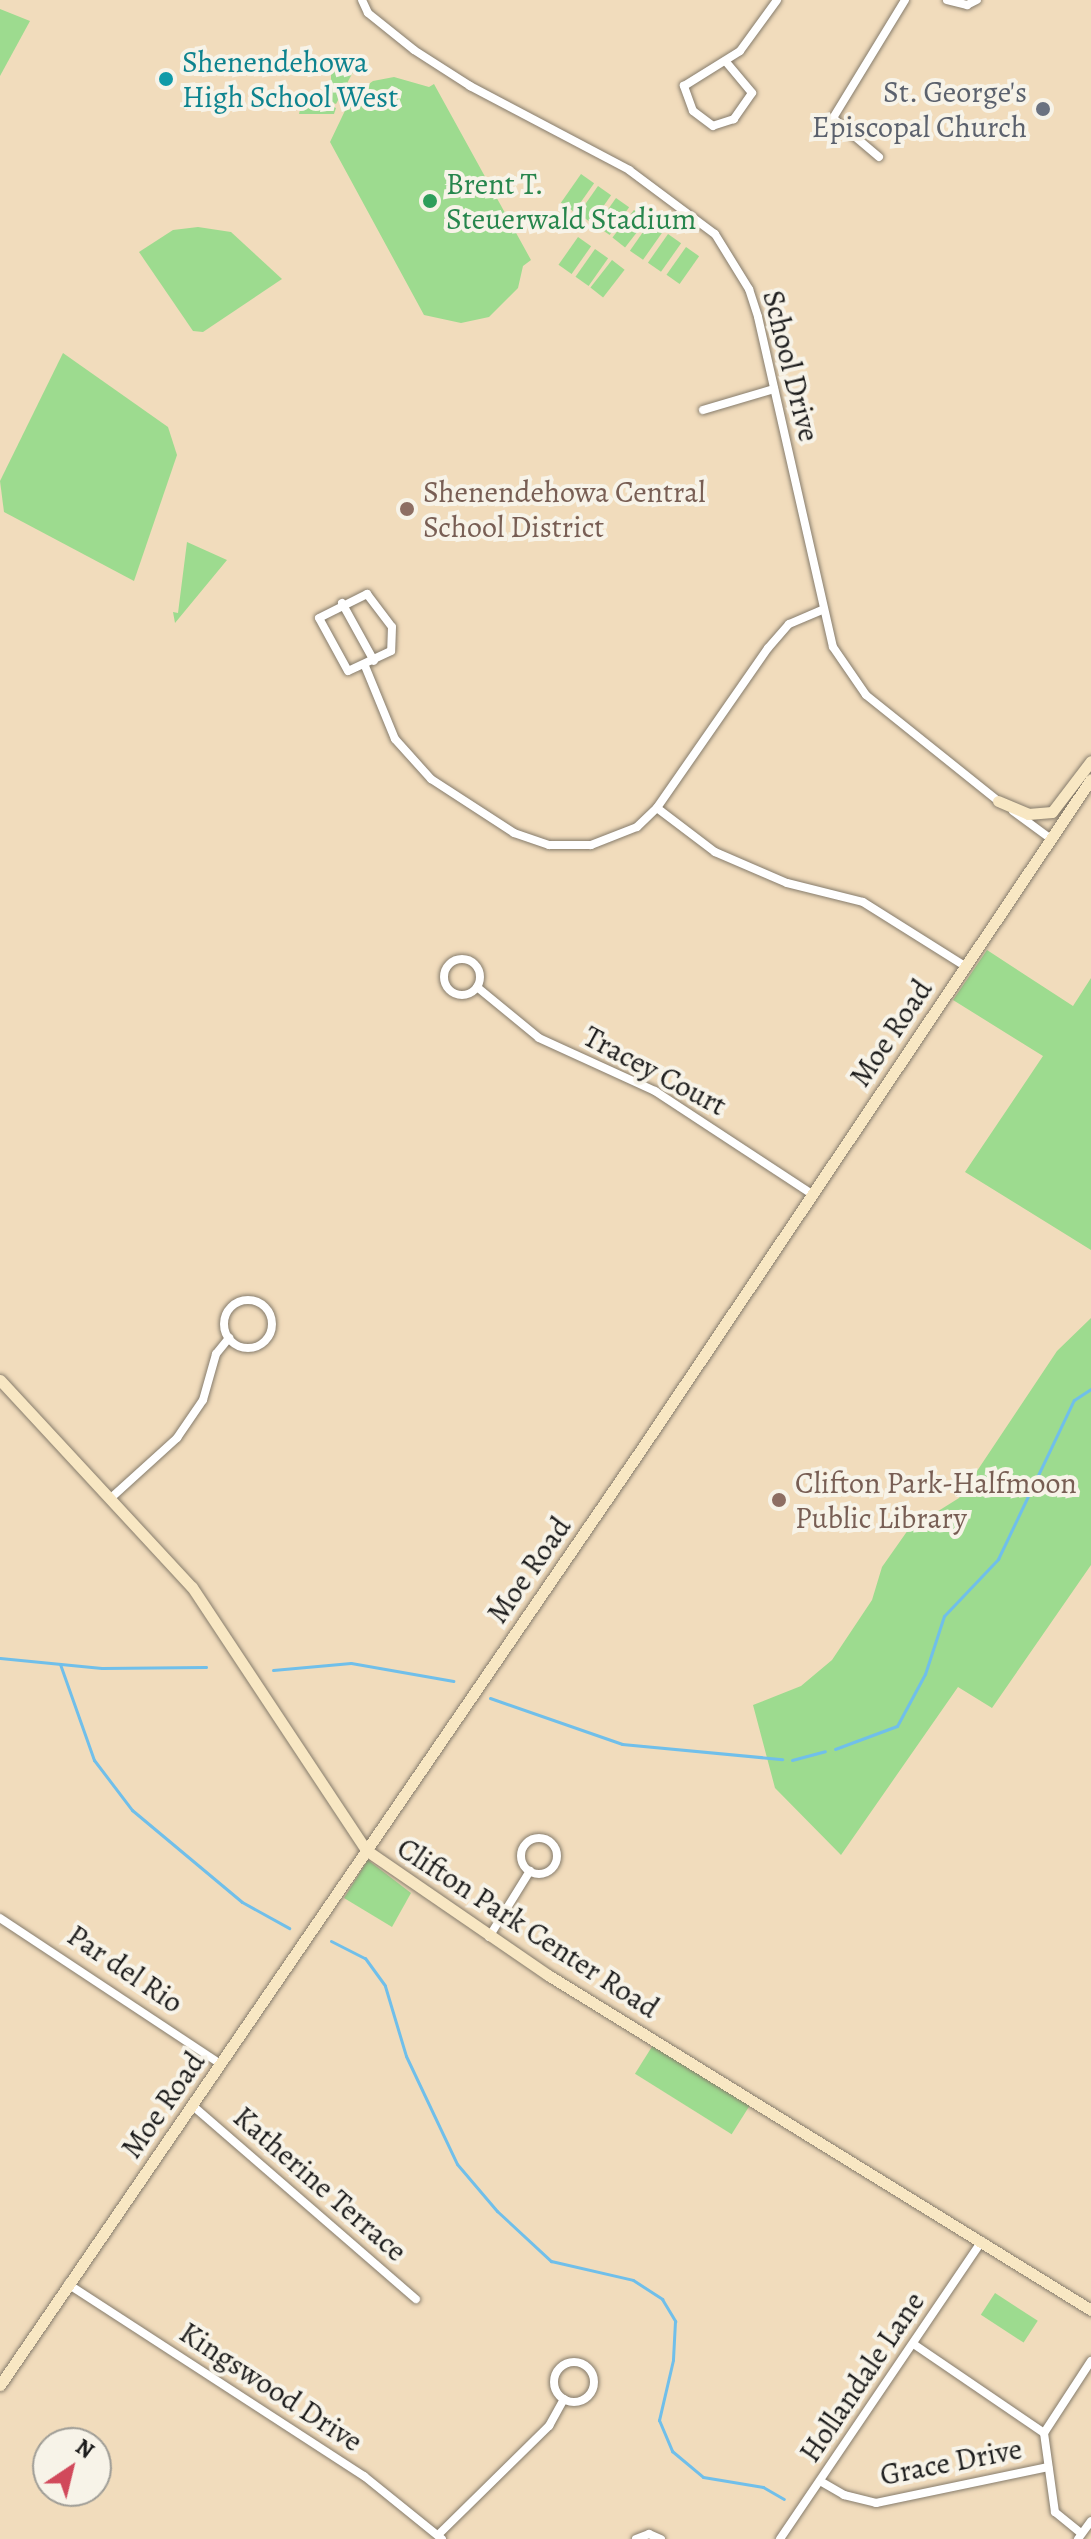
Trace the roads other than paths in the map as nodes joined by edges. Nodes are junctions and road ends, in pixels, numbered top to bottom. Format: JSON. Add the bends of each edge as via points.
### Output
{"nodes":[{"id":1,"x":362,"y":0,"type":"edge"},
{"id":2,"x":777,"y":0,"type":"edge"},
{"id":3,"x":905,"y":0,"type":"edge"},
{"id":4,"x":947,"y":0,"type":"edge"},
{"id":5,"x":977,"y":0,"type":"edge"},
{"id":6,"x":727,"y":63,"type":"junction"},
{"id":7,"x":879,"y":157,"type":"dead end"},
{"id":8,"x":774,"y":389,"type":"junction"},
{"id":9,"x":703,"y":410,"type":"dead end"},
{"id":10,"x":342,"y":603,"type":"junction"},
{"id":11,"x":822,"y":610,"type":"junction"},
{"id":12,"x":374,"y":661,"type":"junction"},
{"id":13,"x":365,"y":666,"type":"junction"},
{"id":14,"x":1091,"y":761,"type":"edge"},
{"id":15,"x":1091,"y":779,"type":"edge"},
{"id":16,"x":998,"y":801,"type":"junction"},
{"id":17,"x":657,"y":808,"type":"junction"},
{"id":18,"x":1051,"y":839,"type":"junction"},
{"id":19,"x":965,"y":966,"type":"junction"},
{"id":20,"x":477,"y":987,"type":"junction"},
{"id":21,"x":812,"y":1194,"type":"junction"},
{"id":22,"x":229,"y":1338,"type":"junction"},
{"id":23,"x":0,"y":1380,"type":"edge"},
{"id":24,"x":112,"y":1497,"type":"junction"},
{"id":25,"x":366,"y":1850,"type":"junction"},
{"id":26,"x":530,"y":1871,"type":"junction"},
{"id":27,"x":0,"y":1918,"type":"edge"},
{"id":28,"x":489,"y":1937,"type":"junction"},
{"id":29,"x":221,"y":2064,"type":"junction"},
{"id":30,"x":193,"y":2106,"type":"junction"},
{"id":31,"x":982,"y":2241,"type":"junction"},
{"id":32,"x":68,"y":2284,"type":"junction"},
{"id":33,"x":416,"y":2299,"type":"dead end"},
{"id":34,"x":1091,"y":2310,"type":"edge"},
{"id":35,"x":915,"y":2345,"type":"junction"},
{"id":36,"x":1091,"y":2361,"type":"edge"},
{"id":37,"x":0,"y":2385,"type":"edge"},
{"id":38,"x":564,"y":2399,"type":"junction"},
{"id":39,"x":1044,"y":2433,"type":"junction"},
{"id":40,"x":1048,"y":2467,"type":"junction"},
{"id":41,"x":820,"y":2481,"type":"junction"},
{"id":42,"x":1091,"y":2521,"type":"edge"},
{"id":43,"x":1080,"y":2536,"type":"edge"},
{"id":44,"x":440,"y":2537,"type":"edge"},
{"id":45,"x":636,"y":2539,"type":"edge"},
{"id":46,"x":661,"y":2539,"type":"edge"},
{"id":47,"x":780,"y":2539,"type":"edge"}],
"edges":[{"from":1,"to":8,"type":"street","name":"School Drive","via":[[368,13],[414,50],[470,86],[629,170],[715,234],[749,289]]},
{"from":2,"to":6,"type":"street"},
{"from":3,"to":7,"type":"street","via":[[833,118]]},
{"from":4,"to":5,"type":"street","via":[[967,5]]},
{"from":6,"to":6,"type":"street","via":[[752,93],[734,119],[713,126],[693,111],[683,88]]},
{"from":8,"to":9,"type":"street"},
{"from":8,"to":11,"type":"street","name":"School Drive"},
{"from":10,"to":12,"type":"street"},
{"from":10,"to":12,"type":"street","via":[[367,594],[392,627],[391,651]]},
{"from":10,"to":13,"type":"street","via":[[319,618],[328,643],[348,671]]},
{"from":11,"to":16,"type":"street","name":"School Drive","via":[[833,647],[854,682]]},
{"from":11,"to":17,"type":"street","via":[[789,624],[768,648]]},
{"from":12,"to":13,"type":"street"},
{"from":13,"to":17,"type":"street","via":[[395,739],[431,779],[514,833],[549,845],[591,845],[637,827]]},
{"from":14,"to":16,"type":"street","via":[[1052,812],[1028,814]]},
{"from":15,"to":18,"type":"street","name":"Moe Road"},
{"from":16,"to":18,"type":"street","name":"School Drive"},
{"from":17,"to":19,"type":"street","via":[[715,852],[787,883],[863,902]]},
{"from":18,"to":19,"type":"street","name":"Moe Road"},
{"from":19,"to":21,"type":"street","name":"Moe Road"},
{"from":20,"to":20,"type":"street","name":"Tracey Court","via":[[469,994],[452,992],[445,984],[446,967],[455,959],[472,961],[480,970]]},
{"from":20,"to":21,"type":"street","name":"Tracey Court","via":[[509,1019],[539,1038],[655,1091]]},
{"from":21,"to":25,"type":"street","name":"Moe Road"},
{"from":22,"to":22,"type":"street","via":[[226,1317],[236,1304],[252,1301],[267,1309],[272,1325],[261,1344],[244,1347]]},
{"from":22,"to":24,"type":"street","via":[[216,1354],[203,1400],[177,1438]]},
{"from":23,"to":24,"type":"street","name":"Clifton Park Center Road"},
{"from":24,"to":25,"type":"street","name":"Clifton Park Center Road","via":[[207,1608]]},
{"from":25,"to":28,"type":"street","name":"Clifton Park Center Road"},
{"from":25,"to":29,"type":"street","name":"Moe Road"},
{"from":26,"to":26,"type":"street","via":[[546,1873],[554,1866],[555,1850],[549,1841],[538,1838],[524,1847],[522,1863]]},
{"from":26,"to":28,"type":"street"},
{"from":27,"to":29,"type":"street","name":"Par del Rio"},
{"from":28,"to":31,"type":"street","name":"Clifton Park Center Road"},
{"from":29,"to":30,"type":"street","name":"Moe Road"},
{"from":30,"to":32,"type":"street","name":"Moe Road"},
{"from":30,"to":33,"type":"street","name":"Katherine Terrace"},
{"from":31,"to":34,"type":"street","name":"Clifton Park Center Road"},
{"from":31,"to":35,"type":"street","name":"Hollandale Lane"},
{"from":32,"to":37,"type":"street","name":"Moe Road"},
{"from":32,"to":44,"type":"street","name":"Kingswood Drive","via":[[364,2476]]},
{"from":35,"to":39,"type":"street","name":"Grace Drive"},
{"from":35,"to":41,"type":"street","name":"Hollandale Lane"},
{"from":36,"to":39,"type":"street"},
{"from":38,"to":38,"type":"street","via":[[555,2387],[557,2371],[571,2363],[586,2367],[593,2382],[590,2393],[581,2400]]},
{"from":38,"to":44,"type":"street","via":[[549,2426]]},
{"from":39,"to":40,"type":"street","name":"Grace Drive"},
{"from":40,"to":41,"type":"street","name":"Grace Drive","via":[[876,2503],[844,2495]]},
{"from":40,"to":43,"type":"street","name":"Grace Drive","via":[[1055,2512]]},
{"from":41,"to":47,"type":"street","name":"Hollandale Lane"},
{"from":42,"to":43,"type":"street"},
{"from":45,"to":46,"type":"street","via":[[649,2534]]}]}
